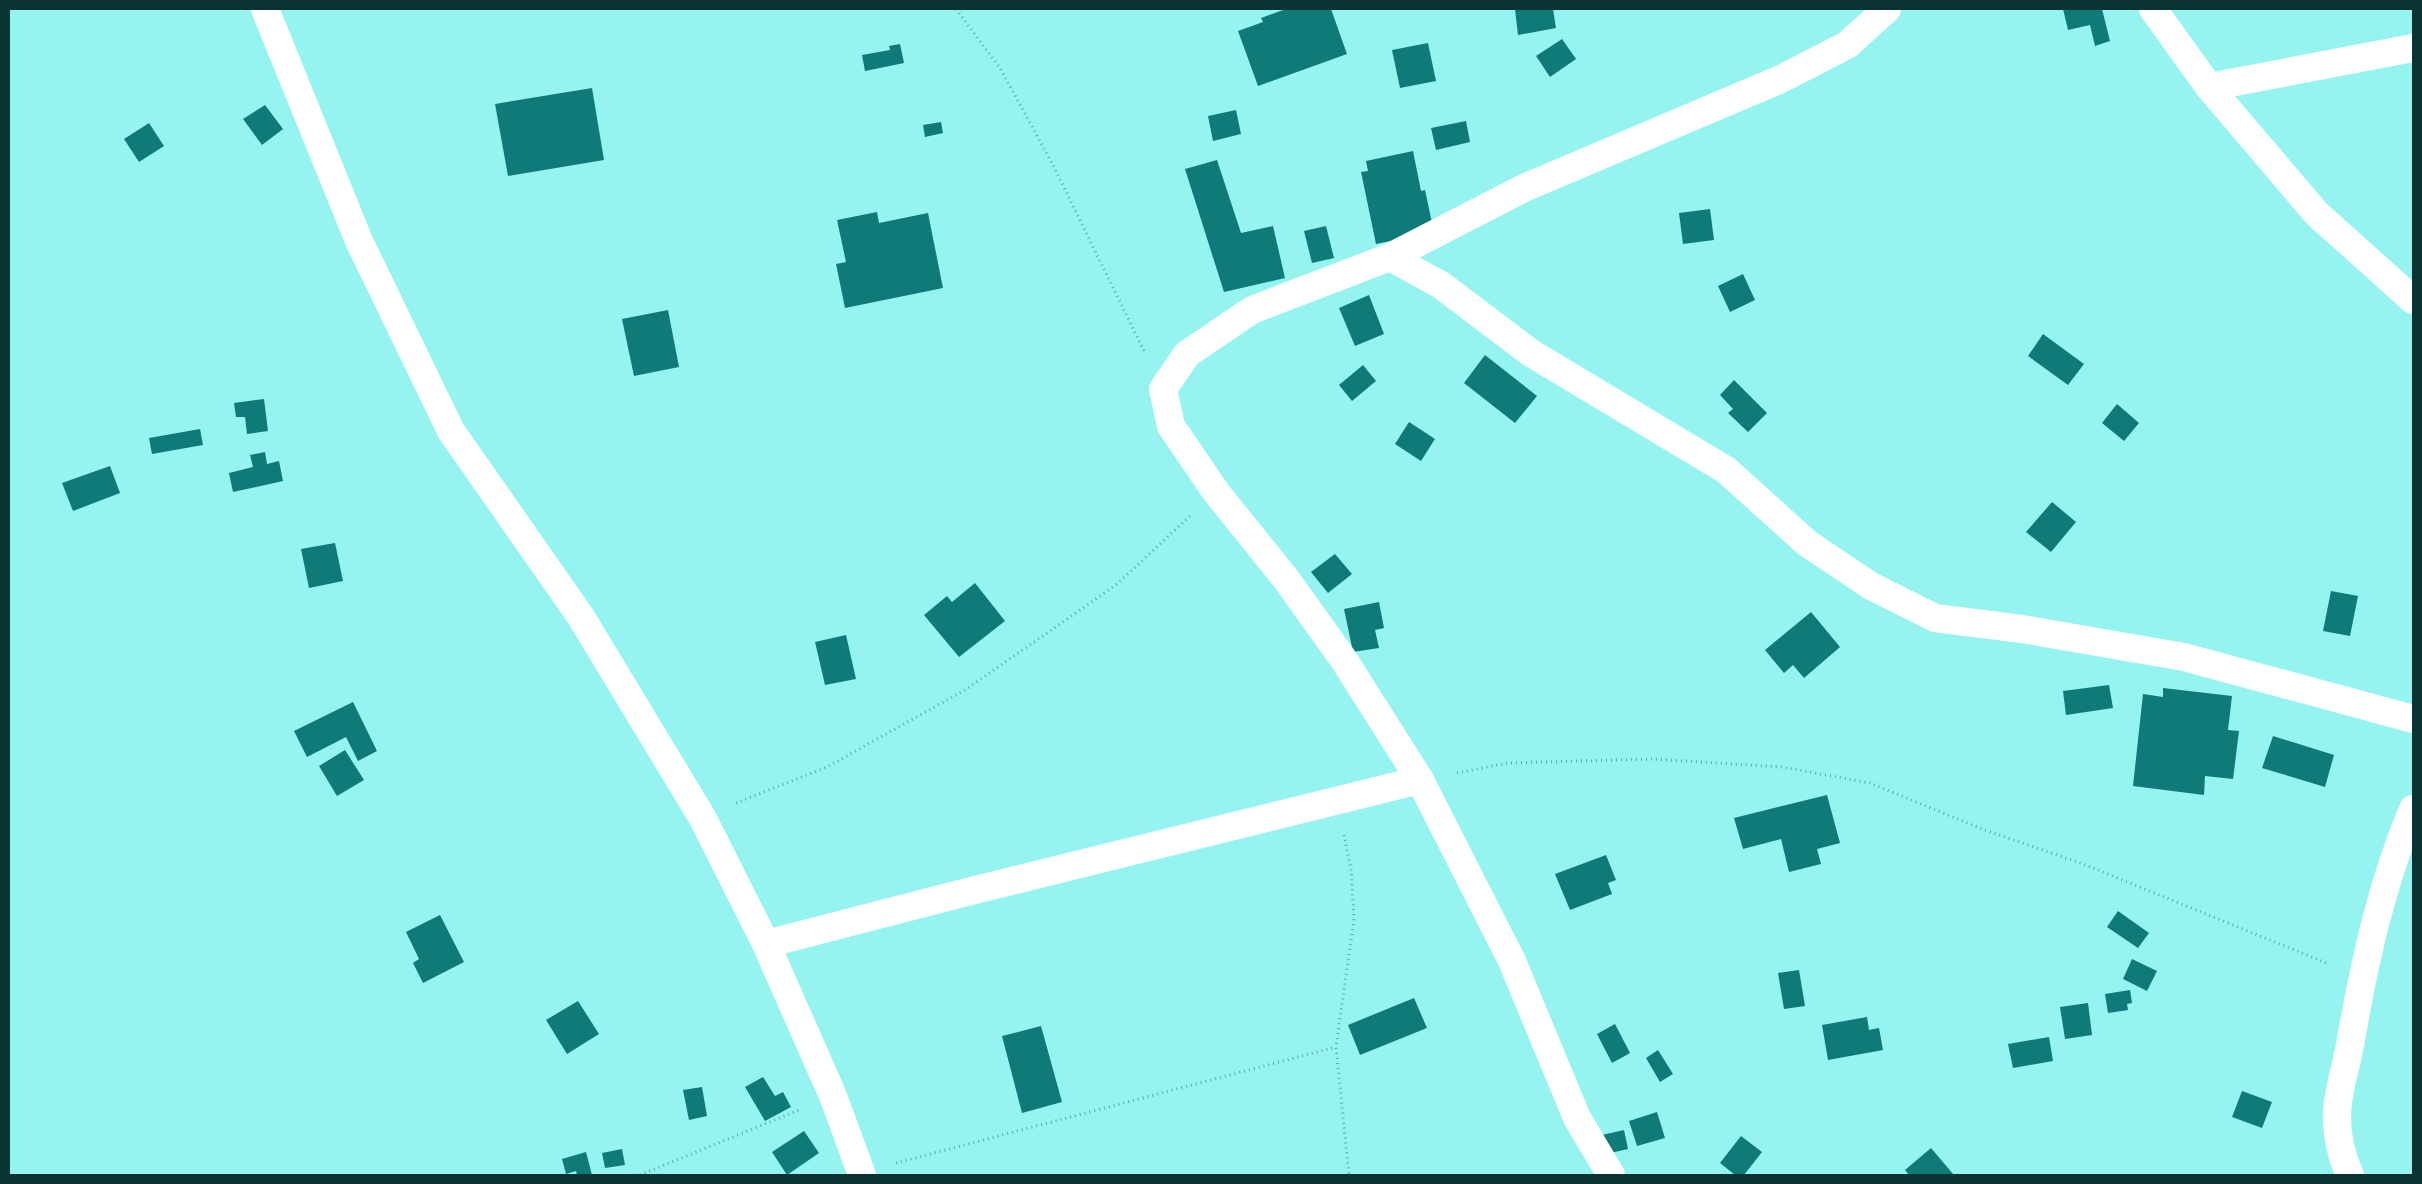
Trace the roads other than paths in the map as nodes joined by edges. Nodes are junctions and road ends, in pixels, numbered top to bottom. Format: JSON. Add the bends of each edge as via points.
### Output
{"nodes":[{"id":1,"x":265,"y":9,"type":"edge"},
{"id":2,"x":1887,"y":9,"type":"edge"},
{"id":3,"x":2153,"y":9,"type":"edge"},
{"id":4,"x":2413,"y":48,"type":"edge"},
{"id":5,"x":2208,"y":87,"type":"junction"},
{"id":6,"x":1390,"y":257,"type":"junction"},
{"id":7,"x":2413,"y":300,"type":"edge"},
{"id":8,"x":2413,"y":720,"type":"edge"},
{"id":9,"x":1420,"y":780,"type":"junction"},
{"id":10,"x":2413,"y":809,"type":"edge"},
{"id":11,"x":766,"y":944,"type":"junction"},
{"id":12,"x":861,"y":1174,"type":"edge"},
{"id":13,"x":1612,"y":1175,"type":"edge"},
{"id":14,"x":2350,"y":1175,"type":"edge"}],
"edges":[{"from":1,"to":11,"type":"street","via":[[359,241],[451,431],[581,617],[702,817]]},
{"from":2,"to":6,"type":"street","via":[[1847,45],[1781,79],[1526,187]]},
{"from":3,"to":5,"type":"street"},
{"from":4,"to":5,"type":"street"},
{"from":5,"to":7,"type":"street","via":[[2317,214]]},
{"from":6,"to":8,"type":"street","via":[[1441,285],[1531,353],[1726,470],[1807,542],[1871,586],[1935,618],[2022,629],[2184,657]]},
{"from":6,"to":9,"type":"street","via":[[1252,310],[1187,354],[1163,389],[1171,426],[1216,492],[1286,579],[1344,660]]},
{"from":9,"to":11,"type":"street"},
{"from":9,"to":13,"type":"street","via":[[1512,961],[1578,1118]]},
{"from":10,"to":14,"type":"street","via":[[2395,852],[2362,977],[2337,1116],[2343,1161]]},
{"from":11,"to":12,"type":"street","via":[[833,1096]]}]}
